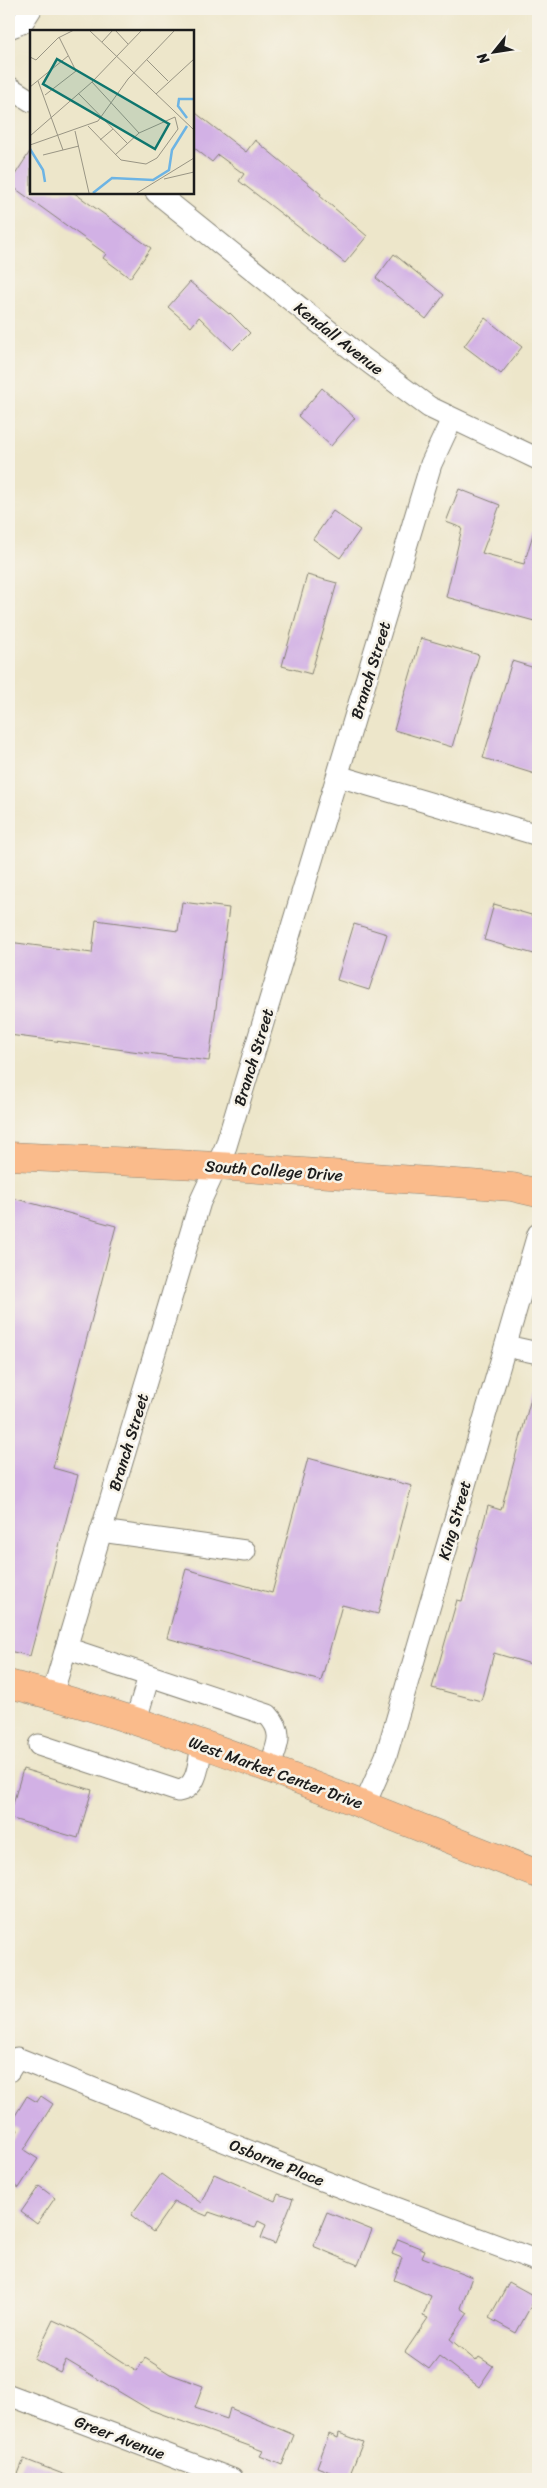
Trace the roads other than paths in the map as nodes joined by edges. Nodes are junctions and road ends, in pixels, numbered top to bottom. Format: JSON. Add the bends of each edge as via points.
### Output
{"nodes":[{"id":1,"x":31,"y":9,"type":"edge"},
{"id":2,"x":9,"y":28,"type":"edge"},
{"id":3,"x":9,"y":87,"type":"edge"},
{"id":4,"x":30,"y":100,"type":"edge"},
{"id":5,"x":158,"y":194,"type":"edge"},
{"id":6,"x":452,"y":419,"type":"junction"},
{"id":7,"x":538,"y":459,"type":"edge"},
{"id":8,"x":338,"y":776,"type":"junction"},
{"id":9,"x":538,"y":835,"type":"edge"},
{"id":10,"x":9,"y":1156,"type":"edge"},
{"id":11,"x":218,"y":1166,"type":"junction"},
{"id":12,"x":538,"y":1193,"type":"edge"},
{"id":13,"x":538,"y":1234,"type":"edge"},
{"id":14,"x":532,"y":1279,"type":"edge"},
{"id":15,"x":506,"y":1346,"type":"junction"},
{"id":16,"x":538,"y":1354,"type":"edge"},
{"id":17,"x":101,"y":1531,"type":"junction"},
{"id":18,"x":245,"y":1551,"type":"dead end"},
{"id":19,"x":66,"y":1648,"type":"junction"},
{"id":20,"x":149,"y":1676,"type":"junction"},
{"id":21,"x":9,"y":1684,"type":"edge"},
{"id":22,"x":52,"y":1695,"type":"junction"},
{"id":23,"x":135,"y":1723,"type":"junction"},
{"id":24,"x":39,"y":1745,"type":"dead end"},
{"id":25,"x":202,"y":1745,"type":"junction"},
{"id":26,"x":269,"y":1769,"type":"junction"},
{"id":27,"x":365,"y":1804,"type":"junction"},
{"id":28,"x":538,"y":1874,"type":"edge"},
{"id":29,"x":13,"y":2065,"type":"edge"},
{"id":30,"x":538,"y":2261,"type":"edge"},
{"id":31,"x":9,"y":2395,"type":"edge"},
{"id":32,"x":232,"y":2479,"type":"edge"}],
"edges":[{"from":1,"to":2,"type":"street","via":[[22,23]]},
{"from":3,"to":4,"type":"street"},
{"from":5,"to":6,"type":"street","name":"Kendall Avenue","via":[[359,355],[429,407]]},
{"from":6,"to":7,"type":"street","name":"Kendall Avenue"},
{"from":6,"to":8,"type":"street","name":"Branch Street","via":[[432,464]]},
{"from":8,"to":9,"type":"street"},
{"from":8,"to":11,"type":"street","name":"Branch Street"},
{"from":10,"to":11,"type":"main road","name":"South College Drive"},
{"from":11,"to":12,"type":"main road","name":"South College Drive","via":[[512,1187]]},
{"from":11,"to":17,"type":"street","name":"Branch Street","via":[[200,1202]]},
{"from":13,"to":14,"type":"street","name":"King Street"},
{"from":14,"to":15,"type":"street","name":"King Street"},
{"from":15,"to":16,"type":"street"},
{"from":15,"to":27,"type":"street","name":"King Street","via":[[386,1756]]},
{"from":17,"to":18,"type":"street"},
{"from":17,"to":19,"type":"street","name":"Branch Street"},
{"from":19,"to":20,"type":"street"},
{"from":19,"to":22,"type":"street","name":"Branch Street"},
{"from":20,"to":23,"type":"street"},
{"from":20,"to":26,"type":"street","via":[[268,1715],[278,1725],[280,1735]]},
{"from":21,"to":22,"type":"main road","name":"West Market Center Drive"},
{"from":22,"to":23,"type":"main road","name":"West Market Center Drive"},
{"from":23,"to":25,"type":"main road","name":"West Market Center Drive"},
{"from":24,"to":25,"type":"street","via":[[178,1791],[186,1790],[193,1783]]},
{"from":25,"to":26,"type":"main road","name":"West Market Center Drive"},
{"from":26,"to":27,"type":"main road","name":"West Market Center Drive"},
{"from":27,"to":28,"type":"main road","name":"West Market Center Drive"},
{"from":29,"to":30,"type":"street","name":"Osborne Place"},
{"from":31,"to":32,"type":"street","name":"Greer Avenue"}]}
